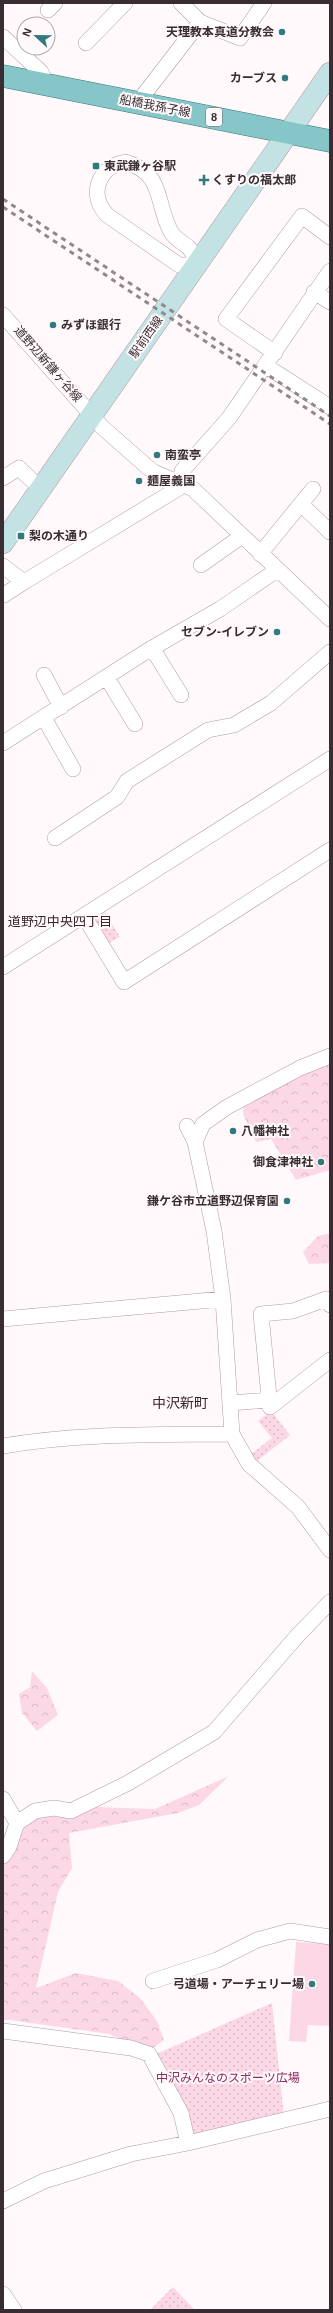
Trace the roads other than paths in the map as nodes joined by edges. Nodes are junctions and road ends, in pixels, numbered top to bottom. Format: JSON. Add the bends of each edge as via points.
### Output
{"nodes":[{"id":1,"x":125,"y":3,"type":"edge"},
{"id":2,"x":181,"y":3,"type":"edge"},
{"id":3,"x":264,"y":3,"type":"edge"},
{"id":4,"x":200,"y":22,"type":"junction"},
{"id":5,"x":3,"y":37,"type":"edge"},
{"id":6,"x":86,"y":43,"type":"dead end"},
{"id":7,"x":330,"y":73,"type":"edge"},
{"id":8,"x":3,"y":76,"type":"edge"},
{"id":9,"x":46,"y":85,"type":"junction"},
{"id":10,"x":139,"y":104,"type":"junction"},
{"id":11,"x":288,"y":131,"type":"junction"},
{"id":12,"x":330,"y":141,"type":"edge"},
{"id":13,"x":330,"y":236,"type":"edge"},
{"id":14,"x":196,"y":265,"type":"junction"},
{"id":15,"x":330,"y":271,"type":"edge"},
{"id":16,"x":314,"y":292,"type":"junction"},
{"id":17,"x":330,"y":302,"type":"edge"},
{"id":18,"x":3,"y":314,"type":"edge"},
{"id":19,"x":275,"y":353,"type":"junction"},
{"id":20,"x":266,"y":366,"type":"junction"},
{"id":21,"x":330,"y":407,"type":"edge"},
{"id":22,"x":92,"y":414,"type":"junction"},
{"id":23,"x":3,"y":478,"type":"edge"},
{"id":24,"x":180,"y":483,"type":"junction"},
{"id":25,"x":40,"y":488,"type":"junction"},
{"id":26,"x":313,"y":489,"type":"dead end"},
{"id":27,"x":301,"y":504,"type":"junction"},
{"id":28,"x":330,"y":532,"type":"edge"},
{"id":29,"x":242,"y":536,"type":"junction"},
{"id":30,"x":3,"y":543,"type":"edge"},
{"id":31,"x":260,"y":554,"type":"junction"},
{"id":32,"x":201,"y":565,"type":"dead end"},
{"id":33,"x":3,"y":566,"type":"edge"},
{"id":34,"x":277,"y":570,"type":"junction"},
{"id":35,"x":24,"y":582,"type":"junction"},
{"id":36,"x":4,"y":595,"type":"edge"},
{"id":37,"x":330,"y":619,"type":"edge"},
{"id":38,"x":152,"y":648,"type":"junction"},
{"id":39,"x":330,"y":652,"type":"edge"},
{"id":40,"x":44,"y":675,"type":"dead end"},
{"id":41,"x":107,"y":678,"type":"junction"},
{"id":42,"x":181,"y":695,"type":"dead end"},
{"id":43,"x":61,"y":707,"type":"junction"},
{"id":44,"x":44,"y":718,"type":"junction"},
{"id":45,"x":135,"y":724,"type":"dead end"},
{"id":46,"x":3,"y":744,"type":"edge"},
{"id":47,"x":330,"y":759,"type":"edge"},
{"id":48,"x":73,"y":769,"type":"dead end"},
{"id":49,"x":55,"y":838,"type":"dead end"},
{"id":50,"x":330,"y":850,"type":"edge"},
{"id":51,"x":84,"y":916,"type":"junction"},
{"id":52,"x":3,"y":967,"type":"edge"},
{"id":53,"x":330,"y":1056,"type":"edge"},
{"id":54,"x":186,"y":1126,"type":"dead end"},
{"id":55,"x":195,"y":1142,"type":"junction"},
{"id":56,"x":223,"y":1299,"type":"junction"},
{"id":57,"x":330,"y":1305,"type":"edge"},
{"id":58,"x":3,"y":1318,"type":"edge"},
{"id":59,"x":330,"y":1360,"type":"edge"},
{"id":60,"x":270,"y":1400,"type":"junction"},
{"id":61,"x":230,"y":1403,"type":"junction"},
{"id":62,"x":232,"y":1434,"type":"junction"},
{"id":63,"x":3,"y":1446,"type":"edge"},
{"id":64,"x":330,"y":1550,"type":"edge"},
{"id":65,"x":330,"y":1602,"type":"edge"},
{"id":66,"x":3,"y":1799,"type":"edge"},
{"id":67,"x":17,"y":1823,"type":"junction"},
{"id":68,"x":3,"y":1856,"type":"edge"},
{"id":69,"x":330,"y":1937,"type":"edge"},
{"id":70,"x":153,"y":1981,"type":"dead end"},
{"id":71,"x":3,"y":2031,"type":"edge"},
{"id":72,"x":330,"y":2109,"type":"edge"},
{"id":73,"x":188,"y":2144,"type":"junction"},
{"id":74,"x":3,"y":2201,"type":"edge"},
{"id":75,"x":3,"y":2294,"type":"edge"},
{"id":76,"x":14,"y":2310,"type":"edge"}],
"edges":[{"from":1,"to":6,"type":"street"},
{"from":2,"to":4,"type":"street"},
{"from":3,"to":4,"type":"street","via":[[240,38]]},
{"from":4,"to":10,"type":"street"},
{"from":5,"to":9,"type":"street","via":[[41,72]]},
{"from":7,"to":11,"type":"street","name":"駅前西線"},
{"from":8,"to":9,"type":"main road","name":"船橋我孫子線","number":"8"},
{"from":9,"to":10,"type":"main road","name":"船橋我孫子線","number":"8"},
{"from":10,"to":11,"type":"main road","name":"船橋我孫子線","number":"8"},
{"from":11,"to":12,"type":"main road","name":"船橋我孫子線","number":"8"},
{"from":11,"to":14,"type":"street","name":"駅前西線"},
{"from":13,"to":19,"type":"street","via":[[302,216],[226,319]]},
{"from":14,"to":14,"type":"street","via":[[178,265],[104,212],[97,202],[96,194],[108,168],[125,162],[148,174],[154,181],[170,230],[175,238],[190,248]]},
{"from":14,"to":22,"type":"street","name":"駅前西線"},
{"from":15,"to":16,"type":"street"},
{"from":16,"to":17,"type":"street"},
{"from":16,"to":19,"type":"street"},
{"from":18,"to":22,"type":"street","name":"道野辺新鎌ヶ谷線"},
{"from":19,"to":20,"type":"street"},
{"from":20,"to":21,"type":"street"},
{"from":20,"to":24,"type":"street","via":[[229,418],[182,471]]},
{"from":22,"to":24,"type":"street","name":"道野辺新鎌ヶ谷線","via":[[102,427],[152,471]]},
{"from":22,"to":25,"type":"street","name":"駅前西線"},
{"from":23,"to":25,"type":"street","via":[[24,465]]},
{"from":24,"to":29,"type":"street","name":"道野辺新鎌ヶ谷線","via":[[193,488]]},
{"from":24,"to":35,"type":"street","via":[[179,488]]},
{"from":25,"to":30,"type":"street","name":"駅前西線"},
{"from":26,"to":27,"type":"street"},
{"from":27,"to":28,"type":"street"},
{"from":27,"to":31,"type":"street"},
{"from":29,"to":31,"type":"street","name":"道野辺新鎌ヶ谷線"},
{"from":29,"to":32,"type":"street"},
{"from":31,"to":34,"type":"street","name":"道野辺新鎌ヶ谷線"},
{"from":33,"to":35,"type":"street"},
{"from":34,"to":37,"type":"street","name":"道野辺新鎌ヶ谷線"},
{"from":34,"to":38,"type":"street","via":[[220,609]]},
{"from":35,"to":36,"type":"street"},
{"from":38,"to":41,"type":"street"},
{"from":38,"to":42,"type":"street"},
{"from":39,"to":49,"type":"street","via":[[272,703],[234,725],[208,730],[127,781],[117,797]]},
{"from":40,"to":43,"type":"street"},
{"from":41,"to":43,"type":"street"},
{"from":41,"to":45,"type":"street"},
{"from":43,"to":44,"type":"street"},
{"from":44,"to":46,"type":"street"},
{"from":44,"to":48,"type":"street"},
{"from":47,"to":51,"type":"street"},
{"from":50,"to":51,"type":"street","via":[[124,982]]},
{"from":51,"to":52,"type":"street"},
{"from":53,"to":55,"type":"street","via":[[300,1068],[227,1107],[203,1124]]},
{"from":54,"to":55,"type":"street"},
{"from":55,"to":56,"type":"street","via":[[214,1231]]},
{"from":56,"to":58,"type":"street"},
{"from":56,"to":61,"type":"street"},
{"from":57,"to":60,"type":"street","via":[[326,1299],[293,1311],[261,1314]]},
{"from":59,"to":60,"type":"street","via":[[270,1407]]},
{"from":60,"to":61,"type":"street"},
{"from":61,"to":62,"type":"street"},
{"from":62,"to":63,"type":"street","via":[[92,1436],[42,1439]]},
{"from":62,"to":64,"type":"street","via":[[249,1464],[298,1507]]},
{"from":65,"to":67,"type":"street","via":[[214,1732],[128,1783],[76,1809],[35,1810]]},
{"from":66,"to":67,"type":"street"},
{"from":67,"to":68,"type":"street","via":[[9,1847]]},
{"from":69,"to":70,"type":"street","via":[[290,1931],[257,1940],[216,1960]]},
{"from":71,"to":73,"type":"street","via":[[131,2048],[148,2054],[181,2113]]},
{"from":72,"to":73,"type":"street"},
{"from":73,"to":74,"type":"street","via":[[131,2154],[44,2180]]},
{"from":75,"to":76,"type":"street"}]}
